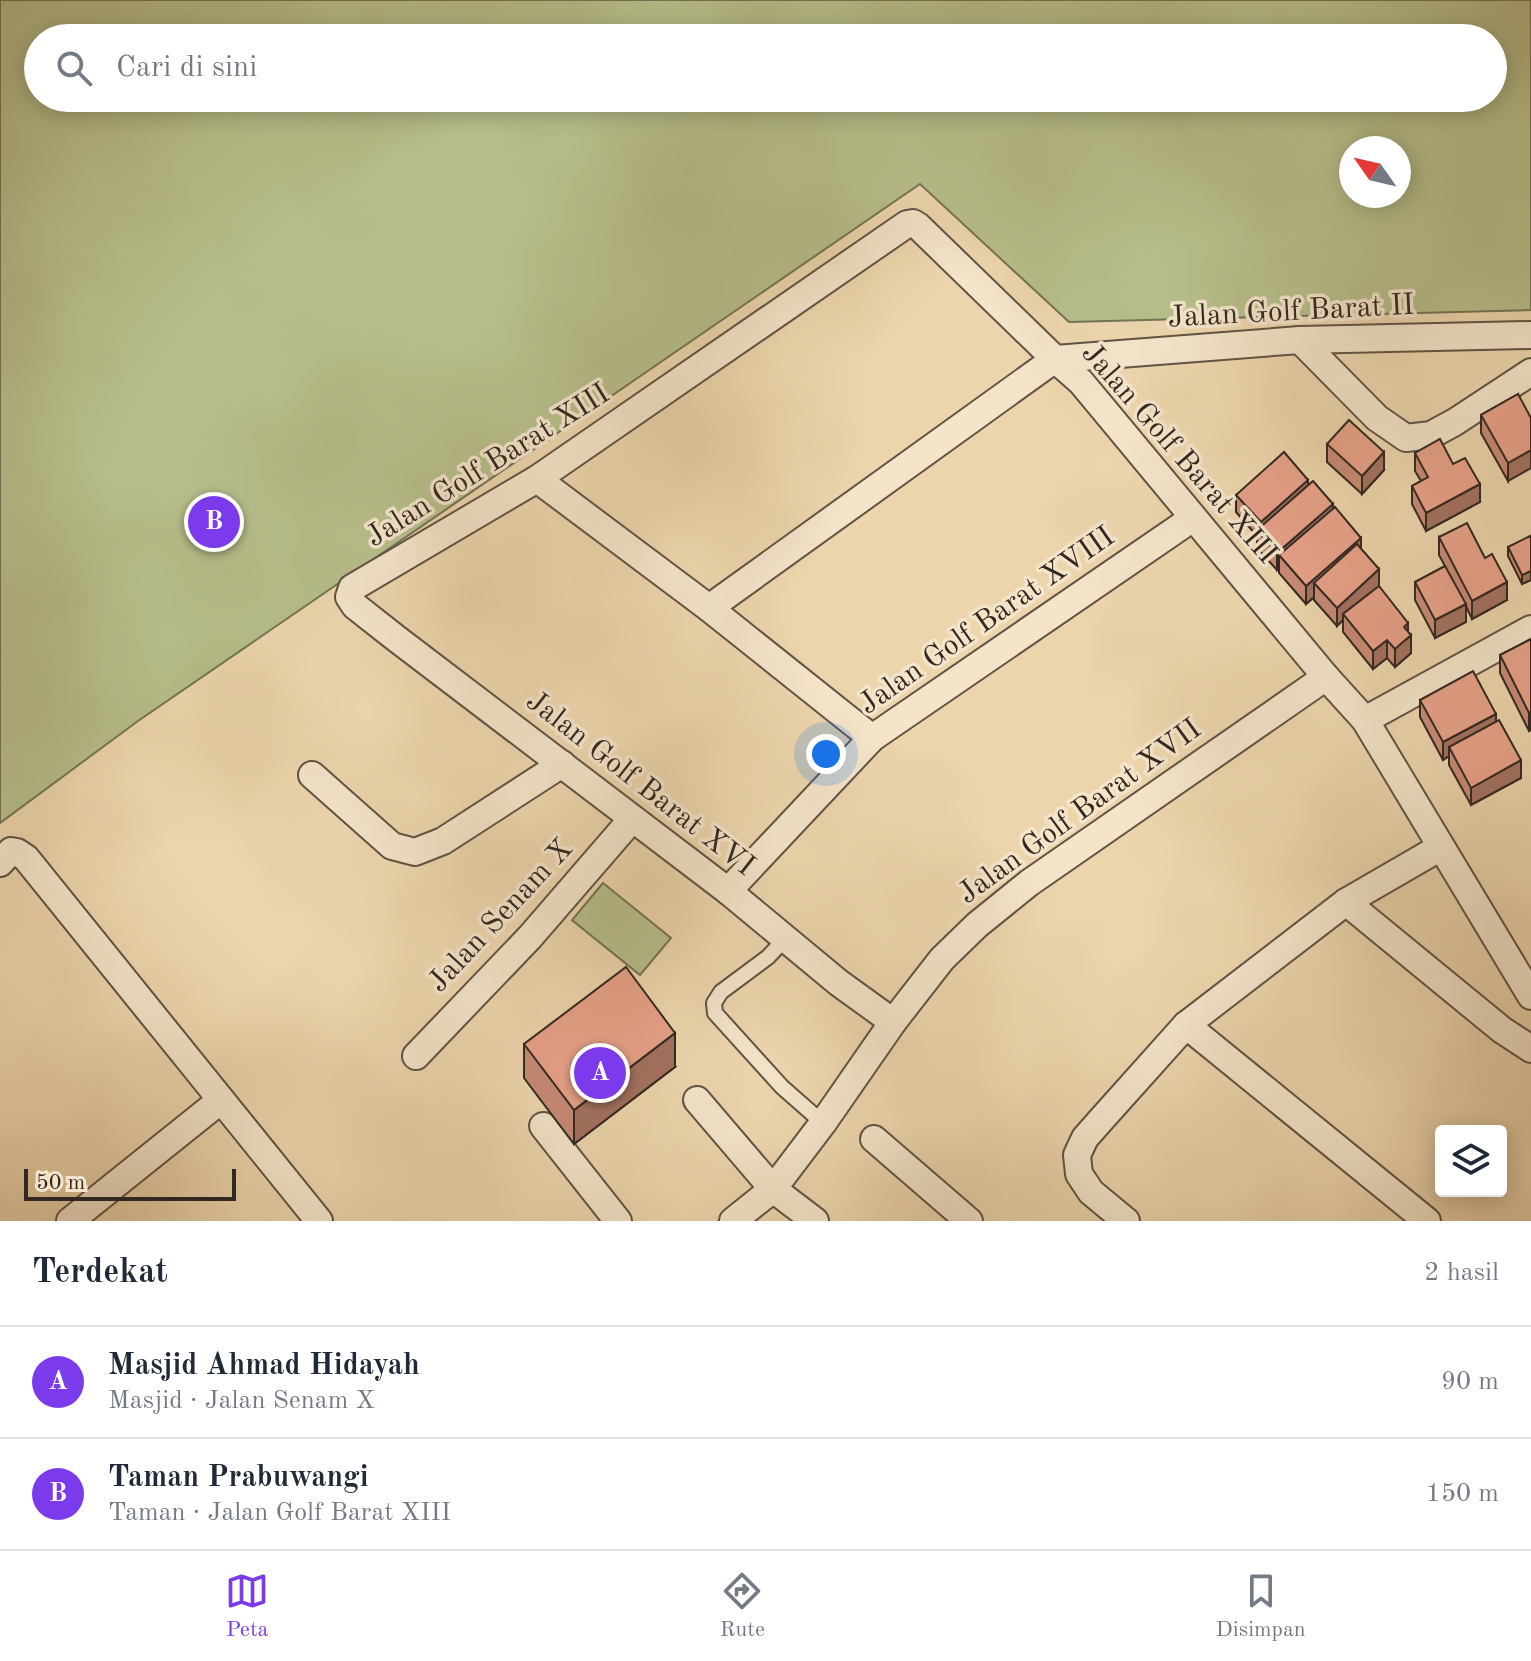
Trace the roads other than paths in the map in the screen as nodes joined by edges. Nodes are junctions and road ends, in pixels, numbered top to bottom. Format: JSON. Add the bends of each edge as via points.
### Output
{"nodes":[{"id":1,"x":1531,"y":335,"type":"edge"},
{"id":2,"x":1300,"y":340,"type":"junction"},
{"id":3,"x":1055,"y":359,"type":"junction"},
{"id":4,"x":1531,"y":372,"type":"edge"},
{"id":5,"x":537,"y":479,"type":"junction"},
{"id":6,"x":1193,"y":518,"type":"junction"},
{"id":7,"x":349,"y":597,"type":"joint"},
{"id":8,"x":709,"y":608,"type":"junction"},
{"id":9,"x":1531,"y":629,"type":"edge"},
{"id":10,"x":1326,"y":677,"type":"junction"},
{"id":11,"x":1365,"y":720,"type":"junction"},
{"id":12,"x":872,"y":738,"type":"junction"},
{"id":13,"x":562,"y":764,"type":"junction"},
{"id":14,"x":312,"y":775,"type":"dead end"},
{"id":15,"x":632,"y":819,"type":"junction"},
{"id":16,"x":1441,"y":847,"type":"junction"},
{"id":17,"x":0,"y":863,"type":"edge"},
{"id":18,"x":728,"y":891,"type":"junction"},
{"id":19,"x":1346,"y":902,"type":"junction"},
{"id":20,"x":785,"y":939,"type":"junction"},
{"id":21,"x":1531,"y":996,"type":"edge"},
{"id":22,"x":893,"y":1022,"type":"junction"},
{"id":23,"x":1186,"y":1025,"type":"junction"},
{"id":24,"x":1531,"y":1049,"type":"edge"},
{"id":25,"x":416,"y":1056,"type":"dead end"},
{"id":26,"x":221,"y":1100,"type":"junction"},
{"id":27,"x":697,"y":1100,"type":"dead end"},
{"id":28,"x":823,"y":1123,"type":"junction"},
{"id":29,"x":543,"y":1126,"type":"dead end"},
{"id":30,"x":874,"y":1139,"type":"dead end"},
{"id":31,"x":773,"y":1189,"type":"junction"},
{"id":32,"x":87,"y":1216,"type":"edge"},
{"id":33,"x":319,"y":1221,"type":"edge"},
{"id":34,"x":618,"y":1221,"type":"edge"},
{"id":35,"x":733,"y":1221,"type":"edge"},
{"id":36,"x":815,"y":1221,"type":"edge"},
{"id":37,"x":969,"y":1221,"type":"edge"},
{"id":38,"x":1126,"y":1221,"type":"edge"},
{"id":39,"x":1427,"y":1221,"type":"edge"}],
"edges":[{"from":1,"to":2,"type":"street","name":"Jalan Golf Barat II"},
{"from":2,"to":3,"type":"street","name":"Jalan Golf Barat II"},
{"from":2,"to":4,"type":"street","via":[[1377,418],[1406,438],[1431,435]]},
{"from":3,"to":5,"type":"street","name":"Jalan Golf Barat XIII","via":[[918,226],[907,224]]},
{"from":3,"to":6,"type":"street","name":"Jalan Golf Barat XIII","via":[[1081,382]]},
{"from":3,"to":8,"type":"street"},
{"from":5,"to":7,"type":"street","name":"Jalan Golf Barat XIII","via":[[352,588]]},
{"from":5,"to":8,"type":"street"},
{"from":6,"to":10,"type":"street","name":"Jalan Golf Barat XIII"},
{"from":6,"to":12,"type":"street","name":"Jalan Golf Barat XVIII"},
{"from":7,"to":13,"type":"street","name":"Jalan Golf Barat XVI"},
{"from":8,"to":12,"type":"street"},
{"from":9,"to":11,"type":"street"},
{"from":10,"to":11,"type":"street","name":"Jalan Golf Barat XIII"},
{"from":10,"to":22,"type":"street","name":"Jalan Golf Barat XVII","via":[[1002,903],[942,959]]},
{"from":11,"to":16,"type":"street","name":"Jalan Golf Barat XIII"},
{"from":12,"to":18,"type":"street","name":"Jalan Golf Barat XVIII"},
{"from":13,"to":14,"type":"street","via":[[443,841],[415,852],[392,846]]},
{"from":13,"to":15,"type":"street","name":"Jalan Golf Barat XVI"},
{"from":15,"to":18,"type":"street","name":"Jalan Golf Barat XVI"},
{"from":15,"to":25,"type":"street","name":"Jalan Senam X","via":[[530,937]]},
{"from":16,"to":19,"type":"street"},
{"from":16,"to":21,"type":"street","name":"Jalan Golf Barat XIII"},
{"from":17,"to":26,"type":"street","via":[[11,851],[26,858]]},
{"from":18,"to":20,"type":"street","name":"Jalan Golf Barat XVI"},
{"from":19,"to":23,"type":"street"},
{"from":19,"to":24,"type":"street"},
{"from":20,"to":22,"type":"street","name":"Jalan Golf Barat XVI"},
{"from":20,"to":28,"type":"lane","via":[[721,992],[715,1013],[782,1087]]},
{"from":22,"to":28,"type":"street","name":"Jalan Golf Barat XVII"},
{"from":23,"to":38,"type":"street","via":[[1085,1138],[1077,1155],[1079,1174],[1091,1192]]},
{"from":23,"to":39,"type":"street"},
{"from":26,"to":32,"type":"street"},
{"from":26,"to":33,"type":"street"},
{"from":27,"to":31,"type":"street"},
{"from":28,"to":31,"type":"street","name":"Jalan Golf Barat XVII"},
{"from":29,"to":34,"type":"street"},
{"from":30,"to":37,"type":"street"},
{"from":31,"to":35,"type":"street","name":"Jalan Golf Barat XVII"},
{"from":31,"to":36,"type":"street"}]}
